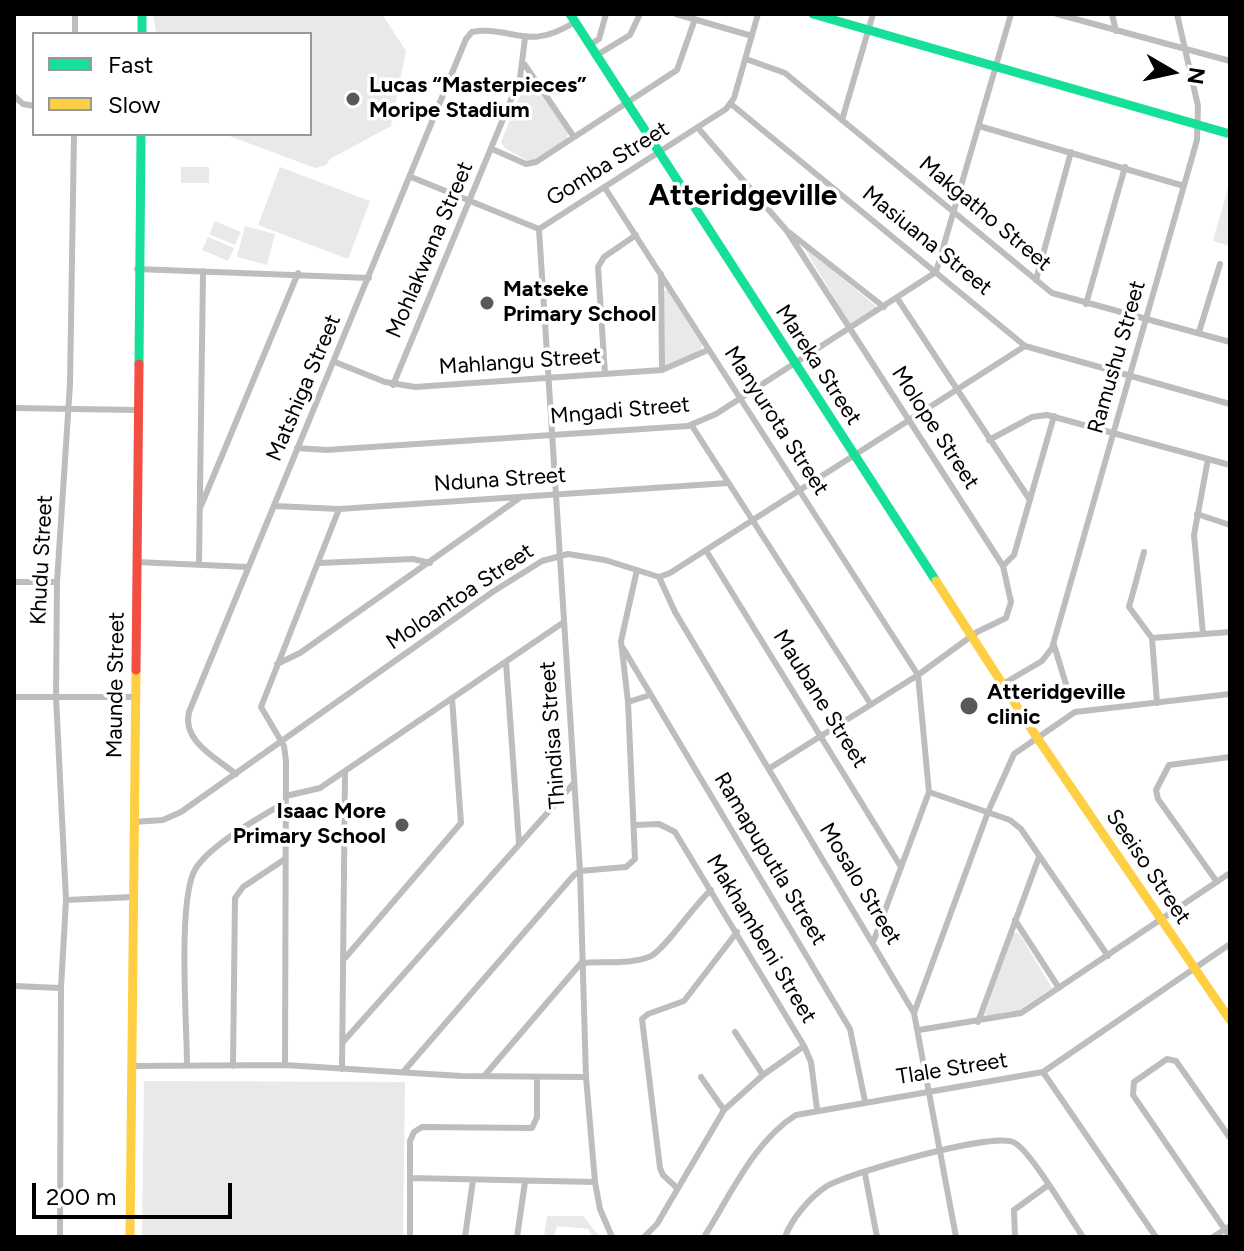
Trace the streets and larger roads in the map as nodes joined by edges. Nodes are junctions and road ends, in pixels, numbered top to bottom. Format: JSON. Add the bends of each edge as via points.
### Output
{"nodes":[{"id":1,"x":606,"y":14,"type":"edge"},
{"id":2,"x":640,"y":14,"type":"edge"},
{"id":3,"x":676,"y":14,"type":"edge"},
{"id":4,"x":758,"y":14,"type":"edge"},
{"id":5,"x":813,"y":14,"type":"edge"},
{"id":6,"x":873,"y":14,"type":"edge"},
{"id":7,"x":1011,"y":14,"type":"edge"},
{"id":8,"x":1057,"y":14,"type":"edge"},
{"id":9,"x":1112,"y":14,"type":"edge"},
{"id":10,"x":1177,"y":14,"type":"edge"},
{"id":11,"x":574,"y":17,"type":"edge"},
{"id":12,"x":695,"y":19,"type":"junction"},
{"id":13,"x":869,"y":30,"type":"junction"},
{"id":14,"x":1116,"y":31,"type":"junction"},
{"id":15,"x":752,"y":36,"type":"junction"},
{"id":16,"x":525,"y":38,"type":"junction"},
{"id":17,"x":591,"y":44,"type":"junction"},
{"id":18,"x":1185,"y":48,"type":"junction"},
{"id":19,"x":597,"y":55,"type":"junction"},
{"id":20,"x":746,"y":59,"type":"junction"},
{"id":21,"x":1230,"y":61,"type":"edge"},
{"id":22,"x":525,"y":65,"type":"junction"},
{"id":23,"x":996,"y":68,"type":"junction"},
{"id":24,"x":14,"y":96,"type":"edge"},
{"id":25,"x":628,"y":103,"type":"junction"},
{"id":26,"x":731,"y":104,"type":"junction"},
{"id":27,"x":32,"y":106,"type":"edge"},
{"id":28,"x":842,"y":120,"type":"junction"},
{"id":29,"x":979,"y":126,"type":"junction"},
{"id":30,"x":1200,"y":126,"type":"junction"},
{"id":31,"x":698,"y":128,"type":"junction"},
{"id":32,"x":1230,"y":134,"type":"edge"},
{"id":33,"x":74,"y":136,"type":"edge"},
{"id":34,"x":141,"y":136,"type":"edge"},
{"id":35,"x":574,"y":137,"type":"junction"},
{"id":36,"x":492,"y":149,"type":"junction"},
{"id":37,"x":659,"y":152,"type":"junction"},
{"id":38,"x":1071,"y":152,"type":"junction"},
{"id":39,"x":1125,"y":167,"type":"junction"},
{"id":40,"x":411,"y":177,"type":"junction"},
{"id":41,"x":1184,"y":186,"type":"junction"},
{"id":42,"x":605,"y":188,"type":"junction"},
{"id":43,"x":471,"y":202,"type":"junction"},
{"id":44,"x":955,"y":213,"type":"junction"},
{"id":45,"x":539,"y":229,"type":"junction"},
{"id":46,"x":787,"y":231,"type":"junction"},
{"id":47,"x":636,"y":235,"type":"junction"},
{"id":48,"x":1220,"y":264,"type":"dead end"},
{"id":49,"x":137,"y":269,"type":"junction"},
{"id":50,"x":203,"y":271,"type":"junction"},
{"id":51,"x":936,"y":272,"type":"junction"},
{"id":52,"x":298,"y":273,"type":"junction"},
{"id":53,"x":661,"y":274,"type":"junction"},
{"id":54,"x":369,"y":278,"type":"junction"},
{"id":55,"x":1036,"y":280,"type":"junction"},
{"id":56,"x":897,"y":298,"type":"junction"},
{"id":57,"x":1086,"y":304,"type":"junction"},
{"id":58,"x":884,"y":307,"type":"junction"},
{"id":59,"x":1146,"y":320,"type":"junction"},
{"id":60,"x":849,"y":330,"type":"junction"},
{"id":61,"x":1199,"y":332,"type":"junction"},
{"id":62,"x":1230,"y":342,"type":"edge"},
{"id":63,"x":1025,"y":346,"type":"junction"},
{"id":64,"x":708,"y":350,"type":"junction"},
{"id":65,"x":335,"y":362,"type":"junction"},
{"id":66,"x":796,"y":363,"type":"junction"},
{"id":67,"x":662,"y":370,"type":"junction"},
{"id":68,"x":605,"y":374,"type":"junction"},
{"id":69,"x":1130,"y":375,"type":"junction"},
{"id":70,"x":547,"y":378,"type":"junction"},
{"id":71,"x":393,"y":385,"type":"junction"},
{"id":72,"x":957,"y":391,"type":"junction"},
{"id":73,"x":741,"y":398,"type":"junction"},
{"id":74,"x":1230,"y":404,"type":"edge"},
{"id":75,"x":14,"y":408,"type":"edge"},
{"id":76,"x":68,"y":410,"type":"junction"},
{"id":77,"x":136,"y":410,"type":"junction"},
{"id":78,"x":1054,"y":416,"type":"junction"},
{"id":79,"x":909,"y":423,"type":"junction"},
{"id":80,"x":692,"y":426,"type":"junction"},
{"id":81,"x":1115,"y":432,"type":"junction"},
{"id":82,"x":552,"y":436,"type":"junction"},
{"id":83,"x":989,"y":440,"type":"junction"},
{"id":84,"x":297,"y":448,"type":"junction"},
{"id":85,"x":855,"y":457,"type":"junction"},
{"id":86,"x":1208,"y":459,"type":"junction"},
{"id":87,"x":1230,"y":465,"type":"edge"},
{"id":88,"x":728,"y":483,"type":"junction"},
{"id":89,"x":801,"y":492,"type":"junction"},
{"id":90,"x":555,"y":494,"type":"junction"},
{"id":91,"x":521,"y":497,"type":"junction"},
{"id":92,"x":1030,"y":500,"type":"junction"},
{"id":93,"x":275,"y":506,"type":"junction"},
{"id":94,"x":200,"y":507,"type":"junction"},
{"id":95,"x":339,"y":509,"type":"junction"},
{"id":96,"x":1197,"y":514,"type":"junction"},
{"id":97,"x":753,"y":521,"type":"junction"},
{"id":98,"x":1230,"y":525,"type":"edge"},
{"id":99,"x":707,"y":552,"type":"junction"},
{"id":100,"x":1144,"y":552,"type":"dead end"},
{"id":101,"x":560,"y":555,"type":"junction"},
{"id":102,"x":136,"y":562,"type":"junction"},
{"id":103,"x":319,"y":563,"type":"junction"},
{"id":104,"x":430,"y":563,"type":"junction"},
{"id":105,"x":199,"y":564,"type":"junction"},
{"id":106,"x":1003,"y":566,"type":"junction"},
{"id":107,"x":248,"y":567,"type":"junction"},
{"id":108,"x":637,"y":570,"type":"junction"},
{"id":109,"x":659,"y":577,"type":"junction"},
{"id":110,"x":14,"y":582,"type":"edge"},
{"id":111,"x":57,"y":582,"type":"junction"},
{"id":112,"x":564,"y":622,"type":"junction"},
{"id":113,"x":1230,"y":632,"type":"edge"},
{"id":114,"x":1203,"y":634,"type":"junction"},
{"id":115,"x":972,"y":636,"type":"junction"},
{"id":116,"x":1152,"y":638,"type":"junction"},
{"id":117,"x":1053,"y":644,"type":"junction"},
{"id":118,"x":621,"y":645,"type":"junction"},
{"id":119,"x":506,"y":662,"type":"junction"},
{"id":120,"x":277,"y":664,"type":"junction"},
{"id":121,"x":918,"y":675,"type":"junction"},
{"id":122,"x":1003,"y":684,"type":"junction"},
{"id":123,"x":1069,"y":694,"type":"dead end"},
{"id":124,"x":1230,"y":694,"type":"edge"},
{"id":125,"x":650,"y":695,"type":"junction"},
{"id":126,"x":14,"y":697,"type":"edge"},
{"id":127,"x":56,"y":697,"type":"junction"},
{"id":128,"x":135,"y":697,"type":"junction"},
{"id":129,"x":452,"y":698,"type":"junction"},
{"id":130,"x":628,"y":702,"type":"junction"},
{"id":131,"x":870,"y":703,"type":"junction"},
{"id":132,"x":1157,"y":703,"type":"junction"},
{"id":133,"x":822,"y":734,"type":"junction"},
{"id":134,"x":1036,"y":736,"type":"junction"},
{"id":135,"x":281,"y":742,"type":"junction"},
{"id":136,"x":1230,"y":757,"type":"edge"},
{"id":137,"x":770,"y":768,"type":"junction"},
{"id":138,"x":345,"y":772,"type":"junction"},
{"id":139,"x":236,"y":774,"type":"junction"},
{"id":140,"x":574,"y":783,"type":"junction"},
{"id":141,"x":929,"y":792,"type":"junction"},
{"id":142,"x":286,"y":799,"type":"junction"},
{"id":143,"x":988,"y":812,"type":"junction"},
{"id":144,"x":132,"y":822,"type":"junction"},
{"id":145,"x":635,"y":825,"type":"junction"},
{"id":146,"x":519,"y":843,"type":"junction"},
{"id":147,"x":1039,"y":857,"type":"junction"},
{"id":148,"x":285,"y":858,"type":"junction"},
{"id":149,"x":901,"y":867,"type":"junction"},
{"id":150,"x":580,"y":871,"type":"junction"},
{"id":151,"x":1230,"y":873,"type":"edge"},
{"id":152,"x":1217,"y":882,"type":"junction"},
{"id":153,"x":711,"y":890,"type":"junction"},
{"id":154,"x":133,"y":897,"type":"junction"},
{"id":155,"x":66,"y":900,"type":"junction"},
{"id":156,"x":1163,"y":919,"type":"junction"},
{"id":157,"x":1015,"y":920,"type":"junction"},
{"id":158,"x":737,"y":932,"type":"junction"},
{"id":159,"x":874,"y":940,"type":"junction"},
{"id":160,"x":1230,"y":944,"type":"edge"},
{"id":161,"x":1108,"y":956,"type":"junction"},
{"id":162,"x":345,"y":958,"type":"junction"},
{"id":163,"x":581,"y":963,"type":"junction"},
{"id":164,"x":1195,"y":968,"type":"junction"},
{"id":165,"x":14,"y":986,"type":"edge"},
{"id":166,"x":61,"y":988,"type":"junction"},
{"id":167,"x":1059,"y":988,"type":"junction"},
{"id":168,"x":914,"y":1013,"type":"junction"},
{"id":169,"x":1230,"y":1020,"type":"edge"},
{"id":170,"x":978,"y":1022,"type":"junction"},
{"id":171,"x":919,"y":1030,"type":"junction"},
{"id":172,"x":735,"y":1032,"type":"dead end"},
{"id":173,"x":343,"y":1042,"type":"junction"},
{"id":174,"x":804,"y":1046,"type":"junction"},
{"id":175,"x":187,"y":1065,"type":"junction"},
{"id":176,"x":285,"y":1065,"type":"junction"},
{"id":177,"x":132,"y":1066,"type":"junction"},
{"id":178,"x":233,"y":1066,"type":"junction"},
{"id":179,"x":342,"y":1069,"type":"junction"},
{"id":180,"x":404,"y":1071,"type":"junction"},
{"id":181,"x":1043,"y":1072,"type":"junction"},
{"id":182,"x":485,"y":1075,"type":"junction"},
{"id":183,"x":763,"y":1075,"type":"junction"},
{"id":184,"x":537,"y":1077,"type":"junction"},
{"id":185,"x":586,"y":1077,"type":"junction"},
{"id":186,"x":701,"y":1077,"type":"dead end"},
{"id":187,"x":928,"y":1091,"type":"junction"},
{"id":188,"x":865,"y":1101,"type":"junction"},
{"id":189,"x":817,"y":1109,"type":"junction"},
{"id":190,"x":724,"y":1110,"type":"junction"},
{"id":191,"x":1230,"y":1138,"type":"edge"},
{"id":192,"x":940,"y":1149,"type":"junction"},
{"id":193,"x":865,"y":1174,"type":"junction"},
{"id":194,"x":410,"y":1178,"type":"junction"},
{"id":195,"x":473,"y":1180,"type":"junction"},
{"id":196,"x":525,"y":1182,"type":"junction"},
{"id":197,"x":595,"y":1182,"type":"junction"},
{"id":198,"x":1047,"y":1186,"type":"junction"},
{"id":199,"x":677,"y":1188,"type":"junction"},
{"id":200,"x":1227,"y":1228,"type":"edge"},
{"id":201,"x":60,"y":1237,"type":"edge"},
{"id":202,"x":130,"y":1237,"type":"edge"},
{"id":203,"x":410,"y":1237,"type":"edge"},
{"id":204,"x":465,"y":1237,"type":"edge"},
{"id":205,"x":517,"y":1237,"type":"edge"},
{"id":206,"x":612,"y":1237,"type":"edge"},
{"id":207,"x":644,"y":1237,"type":"edge"},
{"id":208,"x":704,"y":1237,"type":"edge"},
{"id":209,"x":785,"y":1237,"type":"edge"},
{"id":210,"x":877,"y":1237,"type":"edge"},
{"id":211,"x":956,"y":1237,"type":"edge"},
{"id":212,"x":1015,"y":1237,"type":"edge"},
{"id":213,"x":1083,"y":1237,"type":"edge"},
{"id":214,"x":1156,"y":1237,"type":"edge"},
{"id":215,"x":1213,"y":1237,"type":"edge"},
{"id":216,"x":1230,"y":1237,"type":"edge"}],
"edges":[{"from":1,"to":17,"type":"street","via":[[599,39]]},
{"from":2,"to":19,"type":"street","via":[[630,35]]},
{"from":3,"to":12,"type":"street"},
{"from":4,"to":15,"type":"street"},
{"from":5,"to":13,"type":"street"},
{"from":6,"to":13,"type":"street"},
{"from":7,"to":23,"type":"street"},
{"from":8,"to":14,"type":"street"},
{"from":9,"to":14,"type":"street"},
{"from":10,"to":18,"type":"street","name":"Ramushu Street"},
{"from":11,"to":16,"type":"street","via":[[552,34]]},
{"from":11,"to":17,"type":"street","name":"Mareka Street"},
{"from":12,"to":15,"type":"street"},
{"from":12,"to":25,"type":"street","via":[[681,65]]},
{"from":13,"to":23,"type":"street"},
{"from":13,"to":28,"type":"street"},
{"from":14,"to":18,"type":"street"},
{"from":15,"to":20,"type":"street"},
{"from":16,"to":22,"type":"street","name":"Mohlakwana Street"},
{"from":16,"to":40,"type":"street","name":"Matshiga Street","via":[[477,31],[466,39]]},
{"from":17,"to":19,"type":"street","name":"Mareka Street"},
{"from":18,"to":21,"type":"street"},
{"from":18,"to":30,"type":"street","name":"Ramushu Street"},
{"from":19,"to":25,"type":"street","name":"Mareka Street"},
{"from":20,"to":26,"type":"street"},
{"from":20,"to":28,"type":"street","name":"Makgatho Street","via":[[781,70]]},
{"from":22,"to":35,"type":"street"},
{"from":22,"to":36,"type":"street","name":"Mohlakwana Street"},
{"from":23,"to":29,"type":"street"},
{"from":23,"to":30,"type":"street"},
{"from":24,"to":27,"type":"street"},
{"from":25,"to":35,"type":"street"},
{"from":25,"to":37,"type":"street","name":"Mareka Street"},
{"from":26,"to":31,"type":"street","name":"Gomba Street"},
{"from":26,"to":51,"type":"street","name":"Masiuana Street"},
{"from":28,"to":44,"type":"street","name":"Makgatho Street"},
{"from":29,"to":38,"type":"street"},
{"from":29,"to":44,"type":"street"},
{"from":30,"to":32,"type":"street"},
{"from":30,"to":41,"type":"street","name":"Ramushu Street"},
{"from":31,"to":37,"type":"street","name":"Gomba Street"},
{"from":31,"to":46,"type":"street","name":"Molope Street"},
{"from":33,"to":76,"type":"street","name":"Khudu Street"},
{"from":34,"to":49,"type":"street","name":"Maunde Street"},
{"from":35,"to":36,"type":"street","via":[[530,164]]},
{"from":36,"to":43,"type":"street","name":"Mohlakwana Street"},
{"from":37,"to":42,"type":"street","name":"Gomba Street"},
{"from":37,"to":66,"type":"street","name":"Mareka Street"},
{"from":38,"to":39,"type":"street"},
{"from":38,"to":55,"type":"street"},
{"from":39,"to":41,"type":"street"},
{"from":39,"to":57,"type":"street"},
{"from":40,"to":43,"type":"street","name":"Gomba Street"},
{"from":40,"to":54,"type":"street","name":"Matshiga Street"},
{"from":41,"to":59,"type":"street","name":"Ramushu Street"},
{"from":42,"to":45,"type":"street","name":"Gomba Street"},
{"from":42,"to":47,"type":"street","name":"Manyurota Street"},
{"from":43,"to":45,"type":"street","name":"Gomba Street"},
{"from":43,"to":71,"type":"street","name":"Mohlakwana Street"},
{"from":44,"to":51,"type":"street"},
{"from":44,"to":55,"type":"street","name":"Makgatho Street"},
{"from":45,"to":70,"type":"street","name":"Thindisa Street"},
{"from":46,"to":58,"type":"street","name":"Molope Street"},
{"from":46,"to":60,"type":"street","name":"Molope Street"},
{"from":47,"to":53,"type":"street","name":"Manyurota Street"},
{"from":47,"to":68,"type":"street","via":[[598,267]]},
{"from":48,"to":61,"type":"street"},
{"from":49,"to":50,"type":"street"},
{"from":49,"to":77,"type":"street","name":"Maunde Street"},
{"from":50,"to":52,"type":"street"},
{"from":50,"to":94,"type":"street"},
{"from":51,"to":56,"type":"street","name":"Mngadi Street"},
{"from":51,"to":63,"type":"street","name":"Masiuana Street"},
{"from":52,"to":54,"type":"street"},
{"from":52,"to":94,"type":"street"},
{"from":53,"to":64,"type":"street","name":"Manyurota Street"},
{"from":53,"to":67,"type":"street"},
{"from":54,"to":65,"type":"street","name":"Matshiga Street"},
{"from":55,"to":57,"type":"street","name":"Makgatho Street","via":[[1052,293]]},
{"from":56,"to":58,"type":"street","name":"Mngadi Street"},
{"from":56,"to":72,"type":"street"},
{"from":57,"to":59,"type":"street","name":"Makgatho Street"},
{"from":58,"to":60,"type":"street","name":"Mngadi Street"},
{"from":59,"to":61,"type":"street","name":"Makgatho Street"},
{"from":59,"to":69,"type":"street","name":"Ramushu Street"},
{"from":60,"to":66,"type":"street","name":"Mngadi Street"},
{"from":60,"to":79,"type":"street","name":"Molope Street"},
{"from":61,"to":62,"type":"street","name":"Makgatho Street"},
{"from":63,"to":69,"type":"street"},
{"from":63,"to":72,"type":"street"},
{"from":64,"to":67,"type":"street","name":"Mahlangu Street"},
{"from":64,"to":73,"type":"street","name":"Manyurota Street"},
{"from":65,"to":71,"type":"street","name":"Mahlangu Street"},
{"from":65,"to":84,"type":"street","name":"Matshiga Street"},
{"from":66,"to":73,"type":"street","name":"Mngadi Street"},
{"from":66,"to":85,"type":"street","name":"Mareka Street"},
{"from":67,"to":68,"type":"street","name":"Mahlangu Street"},
{"from":68,"to":70,"type":"street","name":"Mahlangu Street"},
{"from":69,"to":74,"type":"street"},
{"from":69,"to":81,"type":"street","name":"Ramushu Street"},
{"from":70,"to":71,"type":"street","name":"Mahlangu Street"},
{"from":70,"to":82,"type":"street","name":"Thindisa Street"},
{"from":72,"to":79,"type":"street"},
{"from":72,"to":83,"type":"street"},
{"from":73,"to":80,"type":"street","name":"Mngadi Street"},
{"from":73,"to":89,"type":"street","name":"Manyurota Street"},
{"from":75,"to":76,"type":"street"},
{"from":76,"to":77,"type":"street"},
{"from":76,"to":111,"type":"street","name":"Khudu Street"},
{"from":77,"to":102,"type":"street","name":"Maunde Street"},
{"from":78,"to":81,"type":"street"},
{"from":78,"to":83,"type":"street","via":[[1032,417]]},
{"from":78,"to":92,"type":"street"},
{"from":79,"to":85,"type":"street"},
{"from":79,"to":106,"type":"street","name":"Molope Street"},
{"from":80,"to":82,"type":"street","name":"Mngadi Street"},
{"from":80,"to":88,"type":"street"},
{"from":81,"to":86,"type":"street"},
{"from":81,"to":117,"type":"street","name":"Ramushu Street"},
{"from":82,"to":84,"type":"street","name":"Mngadi Street"},
{"from":82,"to":90,"type":"street","name":"Thindisa Street"},
{"from":83,"to":92,"type":"street"},
{"from":84,"to":93,"type":"street","name":"Matshiga Street"},
{"from":85,"to":89,"type":"street"},
{"from":85,"to":115,"type":"street","name":"Mareka Street"},
{"from":86,"to":87,"type":"street"},
{"from":86,"to":96,"type":"street"},
{"from":88,"to":90,"type":"street","name":"Nduna Street"},
{"from":88,"to":97,"type":"street"},
{"from":89,"to":97,"type":"street"},
{"from":89,"to":121,"type":"street","name":"Manyurota Street"},
{"from":90,"to":91,"type":"street","name":"Nduna Street"},
{"from":90,"to":101,"type":"street","name":"Thindisa Street"},
{"from":91,"to":95,"type":"street","name":"Nduna Street"},
{"from":91,"to":104,"type":"street"},
{"from":92,"to":106,"type":"street","via":[[1014,555]]},
{"from":93,"to":95,"type":"street","name":"Nduna Street"},
{"from":93,"to":107,"type":"street","name":"Matshiga Street"},
{"from":94,"to":105,"type":"street"},
{"from":95,"to":103,"type":"street"},
{"from":96,"to":98,"type":"street"},
{"from":96,"to":114,"type":"street","via":[[1194,535]]},
{"from":97,"to":99,"type":"street"},
{"from":97,"to":131,"type":"street"},
{"from":99,"to":109,"type":"street"},
{"from":99,"to":133,"type":"street","name":"Maubane Street"},
{"from":100,"to":116,"type":"street","via":[[1129,607]]},
{"from":101,"to":108,"type":"street","name":"Moloantoa Street"},
{"from":101,"to":112,"type":"street","name":"Thindisa Street"},
{"from":101,"to":135,"type":"street","name":"Moloantoa Street","via":[[513,578]]},
{"from":102,"to":105,"type":"street"},
{"from":102,"to":128,"type":"street","name":"Maunde Street"},
{"from":103,"to":104,"type":"street"},
{"from":103,"to":120,"type":"street"},
{"from":104,"to":120,"type":"street"},
{"from":105,"to":107,"type":"street"},
{"from":106,"to":115,"type":"street","name":"Molope Street","via":[[1010,614]]},
{"from":107,"to":139,"type":"street","name":"Matshiga Street","via":[[187,724],[192,738]]},
{"from":108,"to":109,"type":"street","name":"Moloantoa Street"},
{"from":108,"to":118,"type":"street"},
{"from":109,"to":137,"type":"street","name":"Mosalo Street"},
{"from":110,"to":111,"type":"street"},
{"from":111,"to":127,"type":"street","name":"Khudu Street"},
{"from":112,"to":119,"type":"street"},
{"from":112,"to":140,"type":"street","name":"Thindisa Street"},
{"from":113,"to":114,"type":"street"},
{"from":114,"to":116,"type":"street"},
{"from":115,"to":121,"type":"street"},
{"from":115,"to":122,"type":"street","name":"Mareka Street"},
{"from":116,"to":132,"type":"street"},
{"from":117,"to":122,"type":"street","name":"Ramushu Street","via":[[1042,661]]},
{"from":117,"to":123,"type":"street"},
{"from":118,"to":125,"type":"street","name":"Ramapuputla Street"},
{"from":118,"to":130,"type":"street"},
{"from":119,"to":129,"type":"street"},
{"from":119,"to":146,"type":"street"},
{"from":120,"to":135,"type":"street","via":[[261,707]]},
{"from":121,"to":131,"type":"street"},
{"from":121,"to":141,"type":"street"},
{"from":122,"to":134,"type":"street","name":"Mareka Street"},
{"from":124,"to":132,"type":"street"},
{"from":125,"to":130,"type":"street"},
{"from":125,"to":188,"type":"street","name":"Ramapuputla Street","via":[[850,1029]]},
{"from":126,"to":127,"type":"street"},
{"from":127,"to":128,"type":"street"},
{"from":127,"to":155,"type":"street","name":"Khudu Street"},
{"from":128,"to":144,"type":"street","name":"Maunde Street"},
{"from":129,"to":138,"type":"street"},
{"from":129,"to":162,"type":"street","via":[[461,823]]},
{"from":130,"to":145,"type":"street"},
{"from":131,"to":133,"type":"street"},
{"from":132,"to":134,"type":"street","via":[[1075,712]]},
{"from":133,"to":137,"type":"street"},
{"from":133,"to":149,"type":"street","name":"Maubane Street"},
{"from":134,"to":143,"type":"street","via":[[1010,759]]},
{"from":134,"to":156,"type":"street","name":"Seeiso Street"},
{"from":135,"to":139,"type":"street","name":"Moloantoa Street"},
{"from":135,"to":142,"type":"street"},
{"from":136,"to":152,"type":"street","via":[[1174,763],[1164,768],[1156,790]]},
{"from":137,"to":159,"type":"street","name":"Mosalo Street"},
{"from":138,"to":142,"type":"street","via":[[315,791]]},
{"from":138,"to":162,"type":"street"},
{"from":139,"to":144,"type":"street","name":"Moloantoa Street","via":[[171,818]]},
{"from":140,"to":146,"type":"street"},
{"from":140,"to":150,"type":"street","name":"Thindisa Street"},
{"from":141,"to":143,"type":"street"},
{"from":141,"to":149,"type":"street"},
{"from":142,"to":148,"type":"street"},
{"from":142,"to":175,"type":"street","via":[[204,858],[190,880]]},
{"from":143,"to":147,"type":"street","via":[[1021,829]]},
{"from":143,"to":168,"type":"street"},
{"from":144,"to":154,"type":"street","name":"Maunde Street"},
{"from":145,"to":150,"type":"street","via":[[631,864]]},
{"from":145,"to":153,"type":"street","name":"Makhambeni Street","via":[[671,829]]},
{"from":146,"to":173,"type":"street"},
{"from":147,"to":157,"type":"street"},
{"from":147,"to":161,"type":"street"},
{"from":148,"to":176,"type":"street"},
{"from":148,"to":178,"type":"street","via":[[235,898]]},
{"from":149,"to":159,"type":"street"},
{"from":150,"to":163,"type":"street","name":"Thindisa Street"},
{"from":150,"to":180,"type":"street"},
{"from":151,"to":152,"type":"street"},
{"from":152,"to":156,"type":"street"},
{"from":153,"to":158,"type":"street","name":"Makhambeni Street"},
{"from":153,"to":163,"type":"street","via":[[654,954]]},
{"from":154,"to":155,"type":"street"},
{"from":154,"to":177,"type":"street","name":"Maunde Street"},
{"from":155,"to":166,"type":"street","name":"Khudu Street"},
{"from":156,"to":161,"type":"street"},
{"from":156,"to":164,"type":"street","name":"Seeiso Street"},
{"from":157,"to":167,"type":"street"},
{"from":157,"to":170,"type":"street"},
{"from":158,"to":174,"type":"street","name":"Makhambeni Street"},
{"from":158,"to":199,"type":"street","via":[[684,1001],[642,1019],[660,1168]]},
{"from":159,"to":168,"type":"street","name":"Mosalo Street"},
{"from":160,"to":164,"type":"street","name":"Tlale Street"},
{"from":161,"to":167,"type":"street"},
{"from":162,"to":173,"type":"street"},
{"from":163,"to":182,"type":"street"},
{"from":163,"to":185,"type":"street","name":"Thindisa Street"},
{"from":164,"to":169,"type":"street","name":"Seeiso Street"},
{"from":164,"to":181,"type":"street","name":"Tlale Street"},
{"from":165,"to":166,"type":"street"},
{"from":166,"to":201,"type":"street","name":"Khudu Street"},
{"from":167,"to":170,"type":"street","via":[[1021,1013]]},
{"from":168,"to":171,"type":"street","name":"Mosalo Street"},
{"from":170,"to":171,"type":"street"},
{"from":171,"to":187,"type":"street","name":"Mosalo Street"},
{"from":172,"to":183,"type":"street"},
{"from":173,"to":179,"type":"street"},
{"from":174,"to":183,"type":"street"},
{"from":174,"to":189,"type":"street","name":"Makhambeni Street"},
{"from":175,"to":177,"type":"street"},
{"from":175,"to":178,"type":"street"},
{"from":176,"to":178,"type":"street"},
{"from":176,"to":179,"type":"street"},
{"from":177,"to":202,"type":"street","name":"Maunde Street"},
{"from":179,"to":180,"type":"street"},
{"from":180,"to":182,"type":"street"},
{"from":181,"to":187,"type":"street","name":"Tlale Street"},
{"from":181,"to":214,"type":"street"},
{"from":182,"to":184,"type":"street"},
{"from":183,"to":190,"type":"street"},
{"from":184,"to":185,"type":"street"},
{"from":184,"to":194,"type":"street","via":[[537,1121],[532,1128],[422,1127],[410,1141]]},
{"from":185,"to":197,"type":"street","name":"Thindisa Street"},
{"from":186,"to":190,"type":"street"},
{"from":187,"to":188,"type":"street","name":"Tlale Street"},
{"from":187,"to":192,"type":"street","name":"Mosalo Street"},
{"from":188,"to":189,"type":"street","name":"Tlale Street"},
{"from":189,"to":208,"type":"street","name":"Tlale Street","via":[[779,1127]]},
{"from":190,"to":199,"type":"street"},
{"from":191,"to":200,"type":"street","via":[[1179,1064],[1167,1059],[1137,1079],[1132,1091]]},
{"from":192,"to":193,"type":"street"},
{"from":192,"to":198,"type":"street","via":[[1007,1139],[1020,1146]]},
{"from":192,"to":211,"type":"street","name":"Mosalo Street"},
{"from":193,"to":209,"type":"street","via":[[825,1188],[796,1216]]},
{"from":193,"to":210,"type":"street"},
{"from":194,"to":195,"type":"street"},
{"from":194,"to":203,"type":"street"},
{"from":195,"to":196,"type":"street"},
{"from":195,"to":204,"type":"street"},
{"from":196,"to":197,"type":"street"},
{"from":196,"to":205,"type":"street"},
{"from":197,"to":206,"type":"street","name":"Thindisa Street"},
{"from":198,"to":212,"type":"street","via":[[1014,1210]]},
{"from":198,"to":213,"type":"street"},
{"from":199,"to":207,"type":"street"},
{"from":200,"to":215,"type":"street"},
{"from":200,"to":216,"type":"street"}]}
